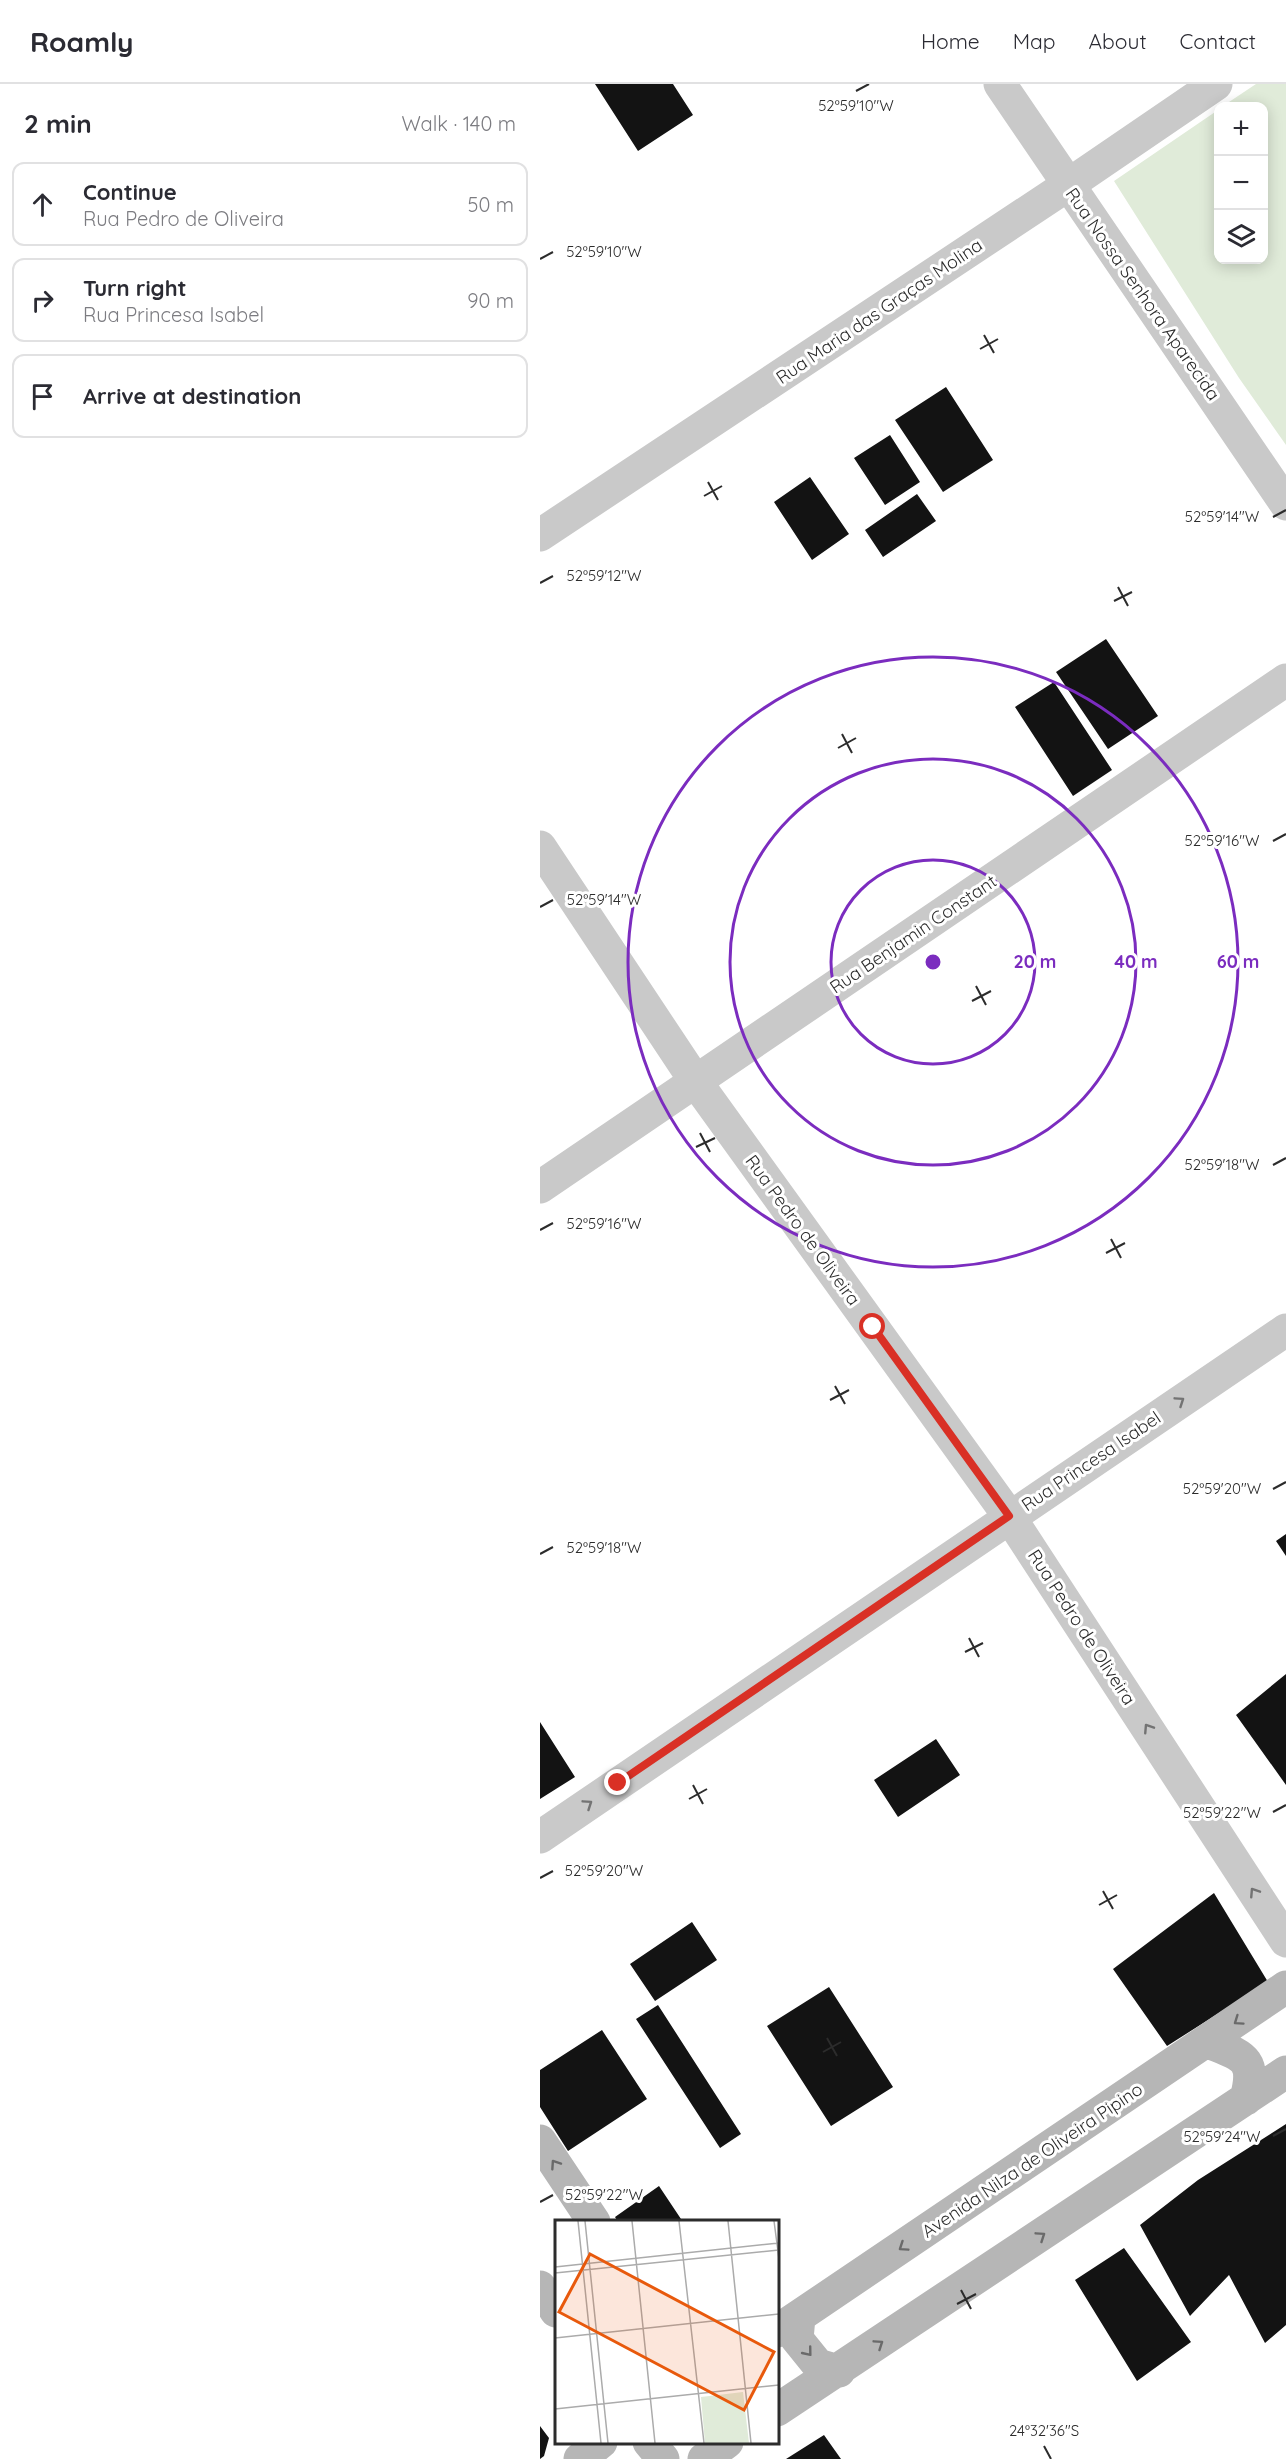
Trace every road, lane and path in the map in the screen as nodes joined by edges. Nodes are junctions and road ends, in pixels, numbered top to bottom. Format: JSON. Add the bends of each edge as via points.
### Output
{"nodes":[{"id":1,"x":1000,"y":84,"type":"edge"},
{"id":2,"x":1216,"y":84,"type":"edge"},
{"id":3,"x":1068,"y":185,"type":"junction"},
{"id":4,"x":1286,"y":504,"type":"edge"},
{"id":5,"x":540,"y":535,"type":"edge"},
{"id":6,"x":1286,"y":680,"type":"edge"},
{"id":7,"x":540,"y":848,"type":"edge"},
{"id":8,"x":696,"y":1082,"type":"junction"},
{"id":9,"x":540,"y":1187,"type":"edge"},
{"id":10,"x":1286,"y":1330,"type":"edge"},
{"id":11,"x":1009,"y":1516,"type":"junction"},
{"id":12,"x":540,"y":1837,"type":"edge"},
{"id":13,"x":1286,"y":1941,"type":"edge"},
{"id":14,"x":1286,"y":1987,"type":"edge"},
{"id":15,"x":1208,"y":2042,"type":"junction"},
{"id":16,"x":1286,"y":2073,"type":"edge"},
{"id":17,"x":1246,"y":2099,"type":"junction"},
{"id":18,"x":540,"y":2141,"type":"edge"},
{"id":19,"x":593,"y":2220,"type":"edge"},
{"id":20,"x":788,"y":2324,"type":"edge"},
{"id":21,"x":839,"y":2371,"type":"junction"},
{"id":22,"x":778,"y":2409,"type":"edge"},
{"id":23,"x":599,"y":2444,"type":"edge"},
{"id":24,"x":651,"y":2444,"type":"edge"},
{"id":25,"x":724,"y":2444,"type":"edge"},
{"id":26,"x":737,"y":2444,"type":"edge"},
{"id":27,"x":580,"y":2459,"type":"edge"},
{"id":28,"x":663,"y":2459,"type":"edge"},
{"id":29,"x":704,"y":2459,"type":"edge"},
{"id":30,"x":747,"y":2459,"type":"edge"}],
"edges":[{"from":1,"to":3,"type":"street","name":"Rua Nossa Senhora Aparecida"},
{"from":2,"to":3,"type":"street","name":"Rua Maria das Graças Molina"},
{"from":3,"to":4,"type":"street","name":"Rua Nossa Senhora Aparecida"},
{"from":3,"to":5,"type":"street","name":"Rua Maria das Graças Molina"},
{"from":6,"to":8,"type":"street","name":"Rua Benjamin Constant"},
{"from":7,"to":8,"type":"street","name":"Rua Pedro de Oliveira"},
{"from":8,"to":9,"type":"street","name":"Rua Benjamin Constant"},
{"from":8,"to":11,"type":"street","name":"Rua Pedro de Oliveira"},
{"from":11,"to":10,"type":"street","name":"Rua Princesa Isabel","one_way":true},
{"from":12,"to":11,"type":"street","name":"Rua Princesa Isabel","one_way":true},
{"from":13,"to":11,"type":"street","name":"Rua Pedro de Oliveira","one_way":true},
{"from":14,"to":15,"type":"main road","name":"Avenida Nilza de Oliveira Pipino","one_way":true},
{"from":15,"to":17,"type":"main road","via":[[1246,2061],[1251,2078]]},
{"from":15,"to":20,"type":"main road","name":"Avenida Nilza de Oliveira Pipino","one_way":true},
{"from":16,"to":17,"type":"main road"},
{"from":21,"to":17,"type":"main road","one_way":true},
{"from":19,"to":18,"type":"main road","one_way":true},
{"from":20,"to":21,"type":"main road","one_way":true,"via":[[818,2365]]},
{"from":21,"to":22,"type":"main road"},
{"from":23,"to":27,"type":"main road"},
{"from":24,"to":28,"type":"main road"},
{"from":25,"to":29,"type":"main road"},
{"from":26,"to":30,"type":"main road"}]}
